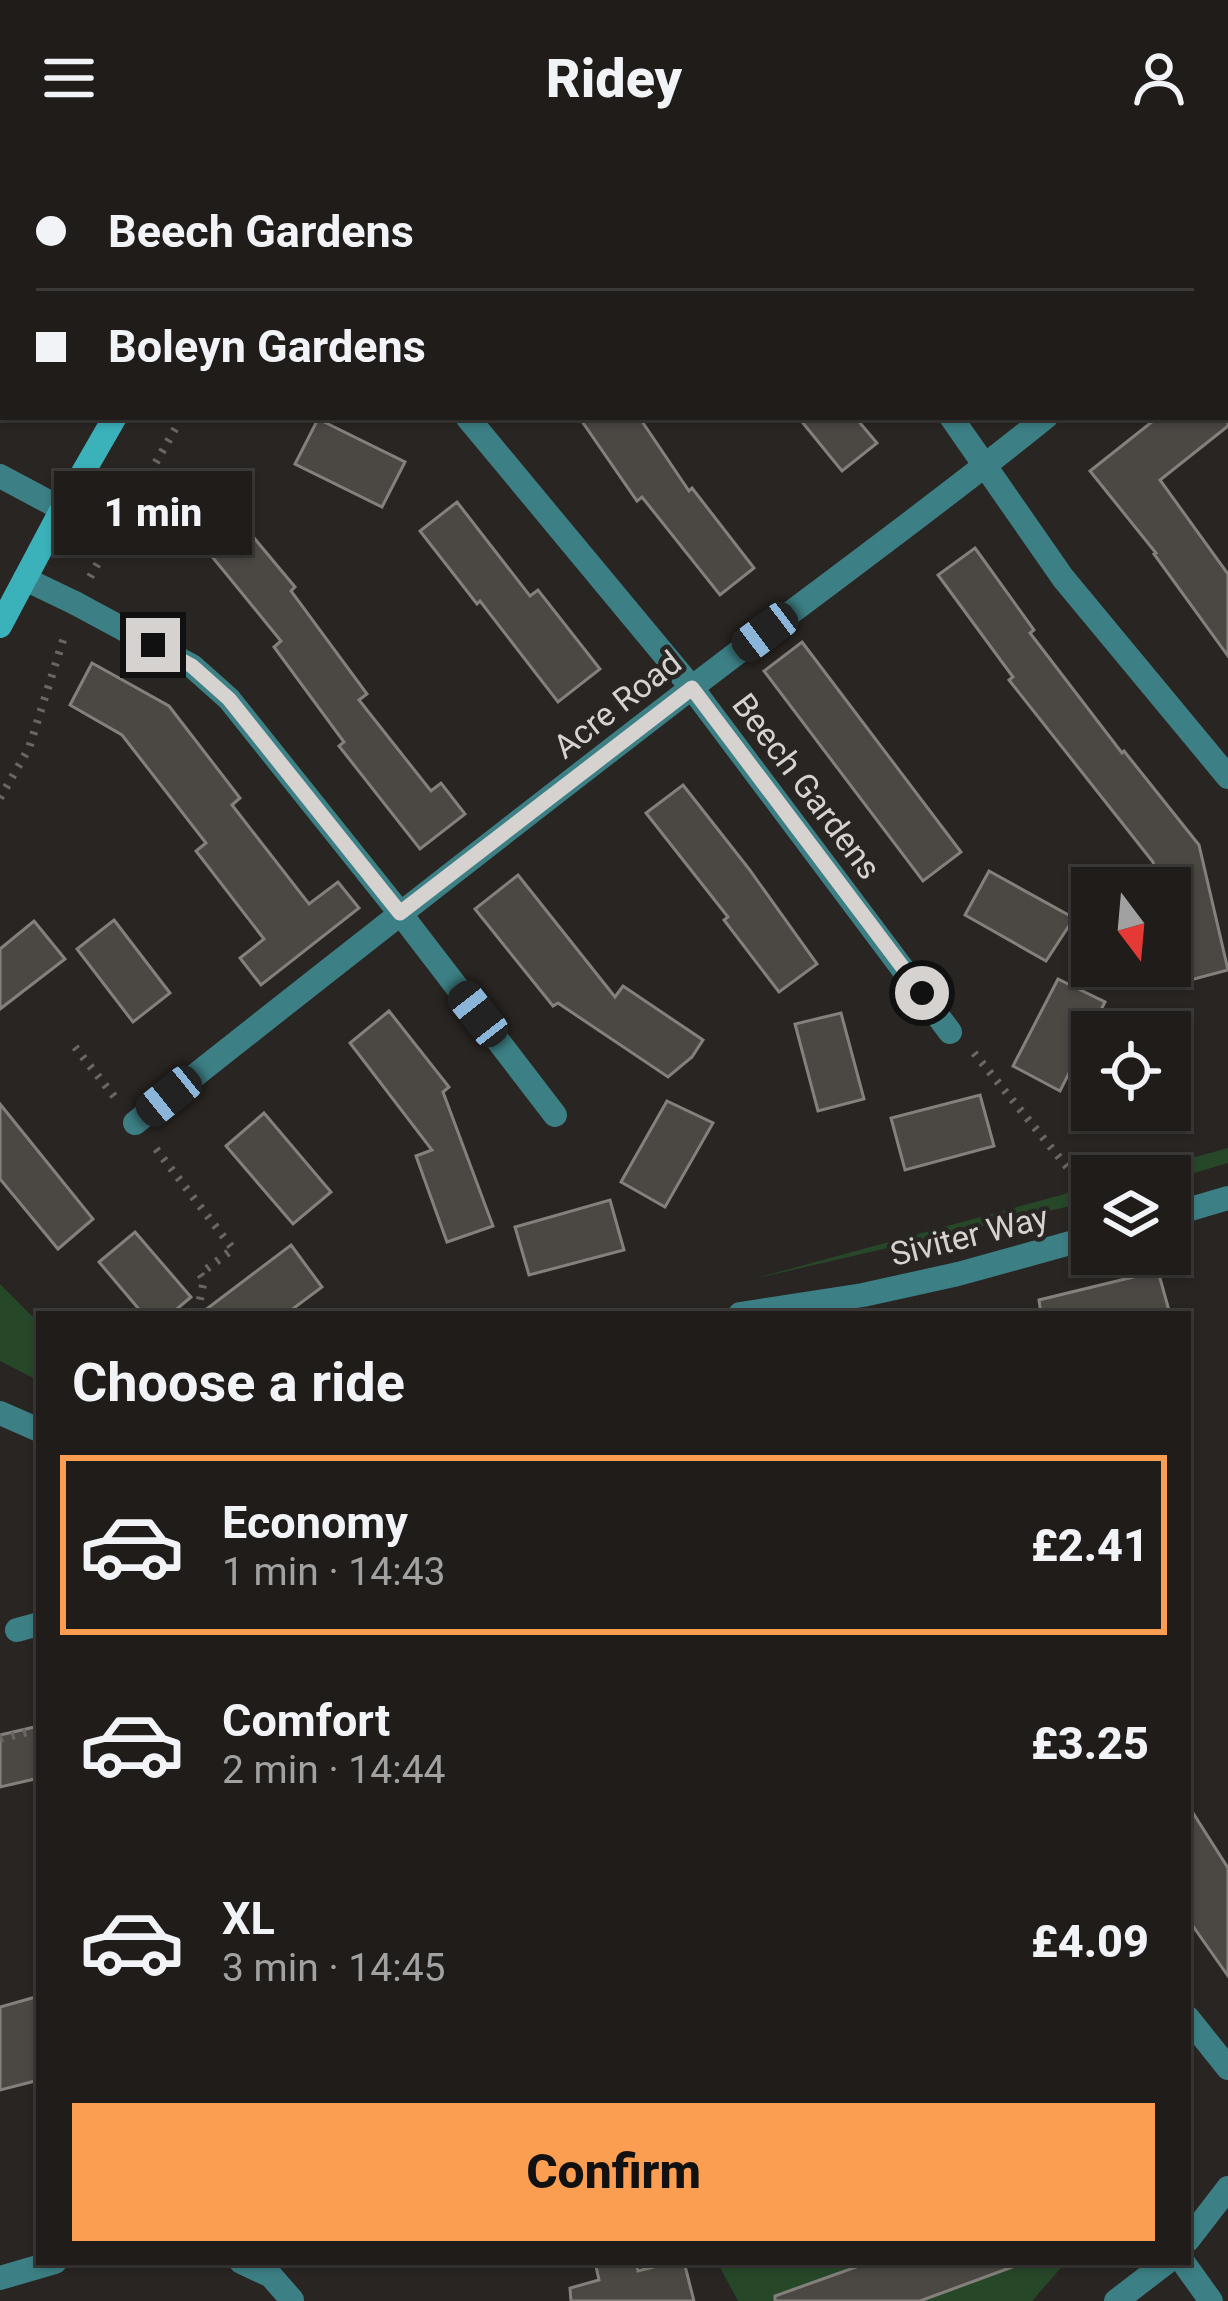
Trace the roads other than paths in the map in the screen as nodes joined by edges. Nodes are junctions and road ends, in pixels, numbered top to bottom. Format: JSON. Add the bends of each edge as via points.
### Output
{"nodes":[{"id":1,"x":113,"y":420,"type":"edge"},
{"id":2,"x":469,"y":420,"type":"edge"},
{"id":3,"x":953,"y":420,"type":"edge"},
{"id":4,"x":1042,"y":420,"type":"edge"},
{"id":5,"x":986,"y":466,"type":"junction"},
{"id":6,"x":0,"y":476,"type":"edge"},
{"id":7,"x":62,"y":508,"type":"junction"},
{"id":8,"x":25,"y":579,"type":"junction"},
{"id":9,"x":0,"y":626,"type":"edge"},
{"id":10,"x":692,"y":688,"type":"junction"},
{"id":11,"x":1228,"y":777,"type":"edge"},
{"id":12,"x":400,"y":913,"type":"junction"},
{"id":13,"x":950,"y":1032,"type":"road end"},
{"id":14,"x":555,"y":1115,"type":"dead end"},
{"id":15,"x":136,"y":1123,"type":"road end"},
{"id":16,"x":1228,"y":1198,"type":"edge"},
{"id":17,"x":1191,"y":1208,"type":"edge"},
{"id":18,"x":1071,"y":1243,"type":"edge"},
{"id":19,"x":865,"y":1305,"type":"edge"},
{"id":20,"x":782,"y":1311,"type":"edge"},
{"id":21,"x":0,"y":1413,"type":"edge"},
{"id":22,"x":36,"y":1429,"type":"edge"},
{"id":23,"x":1191,"y":2022,"type":"edge"},
{"id":24,"x":1228,"y":2068,"type":"edge"},
{"id":25,"x":1228,"y":2188,"type":"edge"},
{"id":26,"x":1191,"y":2236,"type":"edge"},
{"id":27,"x":46,"y":2265,"type":"edge"},
{"id":28,"x":247,"y":2265,"type":"edge"},
{"id":29,"x":1163,"y":2265,"type":"edge"},
{"id":30,"x":1186,"y":2265,"type":"edge"},
{"id":31,"x":0,"y":2278,"type":"edge"},
{"id":32,"x":292,"y":2300,"type":"edge"},
{"id":33,"x":1115,"y":2301,"type":"edge"},
{"id":34,"x":1211,"y":2301,"type":"edge"}],
"edges":[{"from":1,"to":7,"type":"main road"},
{"from":2,"to":10,"type":"street","name":"Beech Gardens"},
{"from":3,"to":5,"type":"street"},
{"from":4,"to":5,"type":"street","name":"Acre Road"},
{"from":5,"to":10,"type":"street","name":"Acre Road"},
{"from":5,"to":11,"type":"street","via":[[1063,578]]},
{"from":6,"to":7,"type":"street"},
{"from":7,"to":8,"type":"main road"},
{"from":8,"to":9,"type":"main road"},
{"from":8,"to":12,"type":"street","via":[[192,666],[229,699]]},
{"from":10,"to":12,"type":"street","name":"Acre Road"},
{"from":10,"to":13,"type":"street","name":"Beech Gardens"},
{"from":12,"to":14,"type":"street"},
{"from":12,"to":15,"type":"street","name":"Acre Road"},
{"from":16,"to":17,"type":"street"},
{"from":18,"to":19,"type":"street","name":"Siviter Way"},
{"from":19,"to":20,"type":"street","name":"Siviter Way"},
{"from":21,"to":22,"type":"street"},
{"from":23,"to":24,"type":"street"},
{"from":25,"to":26,"type":"street"},
{"from":27,"to":31,"type":"street"},
{"from":28,"to":32,"type":"street"},
{"from":29,"to":33,"type":"street"},
{"from":30,"to":34,"type":"street"}]}
